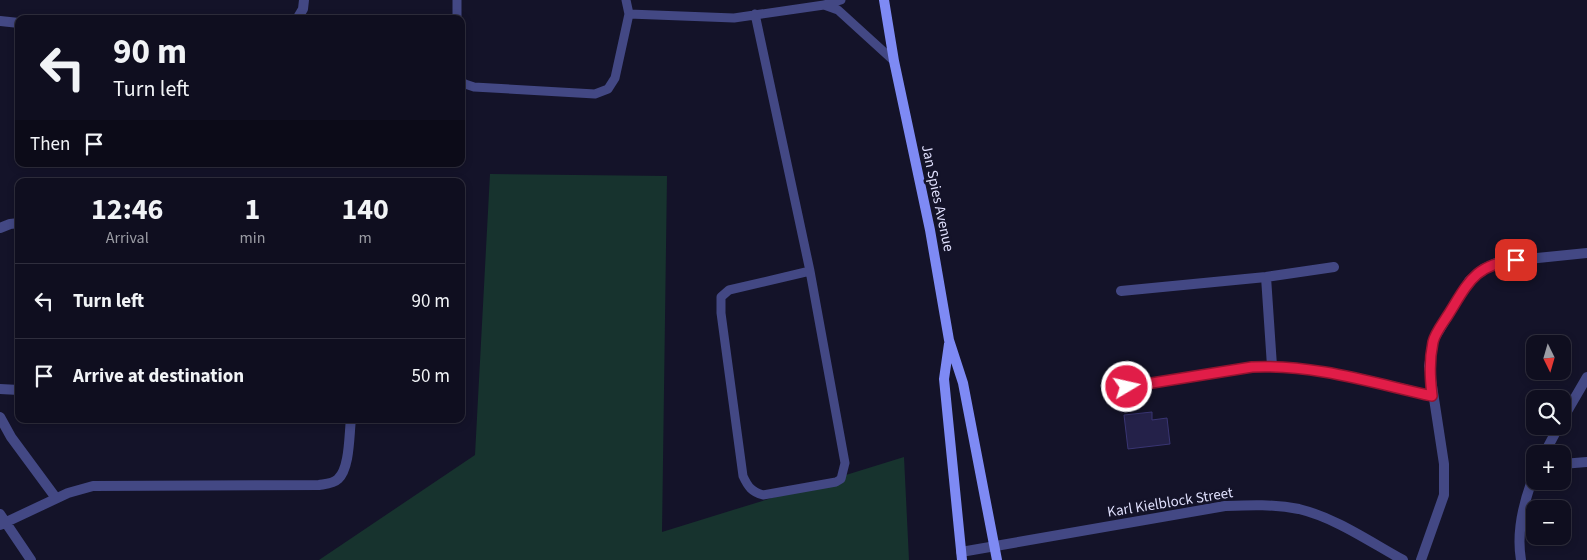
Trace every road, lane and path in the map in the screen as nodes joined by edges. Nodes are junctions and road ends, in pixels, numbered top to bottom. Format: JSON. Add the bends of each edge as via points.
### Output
{"nodes":[{"id":1,"x":304,"y":0,"type":"edge"},
{"id":2,"x":458,"y":0,"type":"edge"},
{"id":3,"x":626,"y":0,"type":"edge"},
{"id":4,"x":841,"y":0,"type":"edge"},
{"id":5,"x":884,"y":0,"type":"edge"},
{"id":6,"x":824,"y":5,"type":"junction"},
{"id":7,"x":629,"y":14,"type":"junction"},
{"id":8,"x":755,"y":14,"type":"junction"},
{"id":9,"x":300,"y":15,"type":"edge"},
{"id":10,"x":457,"y":15,"type":"edge"},
{"id":11,"x":0,"y":21,"type":"edge"},
{"id":12,"x":15,"y":23,"type":"edge"},
{"id":13,"x":894,"y":61,"type":"junction"},
{"id":14,"x":465,"y":84,"type":"edge"},
{"id":15,"x":15,"y":223,"type":"edge"},
{"id":16,"x":0,"y":228,"type":"edge"},
{"id":17,"x":1587,"y":253,"type":"edge"},
{"id":18,"x":1334,"y":267,"type":"dead end"},
{"id":19,"x":810,"y":271,"type":"junction"},
{"id":20,"x":1266,"y":277,"type":"junction"},
{"id":21,"x":1121,"y":291,"type":"dead end"},
{"id":22,"x":949,"y":340,"type":"junction"},
{"id":23,"x":1272,"y":366,"type":"junction"},
{"id":24,"x":1587,"y":377,"type":"edge"},
{"id":25,"x":1127,"y":387,"type":"dead end"},
{"id":26,"x":0,"y":389,"type":"edge"},
{"id":27,"x":15,"y":390,"type":"edge"},
{"id":28,"x":1432,"y":396,"type":"junction"},
{"id":29,"x":1571,"y":405,"type":"edge"},
{"id":30,"x":0,"y":417,"type":"edge"},
{"id":31,"x":351,"y":423,"type":"edge"},
{"id":32,"x":1587,"y":462,"type":"edge"},
{"id":33,"x":1571,"y":463,"type":"edge"},
{"id":34,"x":1528,"y":490,"type":"edge"},
{"id":35,"x":56,"y":498,"type":"junction"},
{"id":36,"x":2,"y":520,"type":"edge"},
{"id":37,"x":995,"y":548,"type":"junction"},
{"id":38,"x":961,"y":556,"type":"edge"},
{"id":39,"x":31,"y":560,"type":"edge"},
{"id":40,"x":997,"y":560,"type":"edge"},
{"id":41,"x":1403,"y":560,"type":"edge"},
{"id":42,"x":1421,"y":560,"type":"edge"},
{"id":43,"x":1521,"y":560,"type":"edge"}],
"edges":[{"from":1,"to":9,"type":"street"},
{"from":2,"to":10,"type":"lane"},
{"from":3,"to":7,"type":"lane"},
{"from":4,"to":6,"type":"lane"},
{"from":5,"to":13,"type":"street","name":"Jan Spies Avenue"},
{"from":6,"to":8,"type":"lane"},
{"from":6,"to":13,"type":"lane","via":[[838,10]]},
{"from":7,"to":8,"type":"lane","via":[[723,18]]},
{"from":7,"to":14,"type":"lane","via":[[615,78],[601,93]]},
{"from":8,"to":19,"type":"lane"},
{"from":11,"to":12,"type":"street"},
{"from":13,"to":22,"type":"street","name":"Jan Spies Avenue","via":[[930,230]]},
{"from":15,"to":16,"type":"street"},
{"from":17,"to":28,"type":"street","via":[[1498,262],[1469,281],[1434,339],[1429,366]]},
{"from":18,"to":20,"type":"street"},
{"from":19,"to":19,"type":"lane","via":[[844,471],[836,482],[763,495],[754,492],[743,476],[721,296],[729,290]]},
{"from":20,"to":21,"type":"street"},
{"from":20,"to":23,"type":"street"},
{"from":22,"to":37,"type":"street","name":"Jan Spies Avenue","via":[[963,383]]},
{"from":22,"to":38,"type":"street","name":"Jan Spies Avenue","via":[[944,379]]},
{"from":23,"to":25,"type":"street"},
{"from":23,"to":28,"type":"street","via":[[1318,370]]},
{"from":24,"to":29,"type":"street"},
{"from":26,"to":27,"type":"street"},
{"from":28,"to":42,"type":"street","via":[[1444,464],[1444,495]]},
{"from":30,"to":35,"type":"street"},
{"from":31,"to":35,"type":"street","via":[[343,471],[339,479],[328,484],[108,485],[93,486]]},
{"from":32,"to":33,"type":"street"},
{"from":34,"to":43,"type":"street","via":[[1521,528]]},
{"from":35,"to":36,"type":"street"},
{"from":36,"to":39,"type":"street"},
{"from":37,"to":38,"type":"street","name":"Karl Kielblock Street"},
{"from":37,"to":40,"type":"street","name":"Jan Spies Avenue"},
{"from":37,"to":41,"type":"street","name":"Karl Kielblock Street","via":[[1225,506],[1270,505],[1324,517]]}]}
